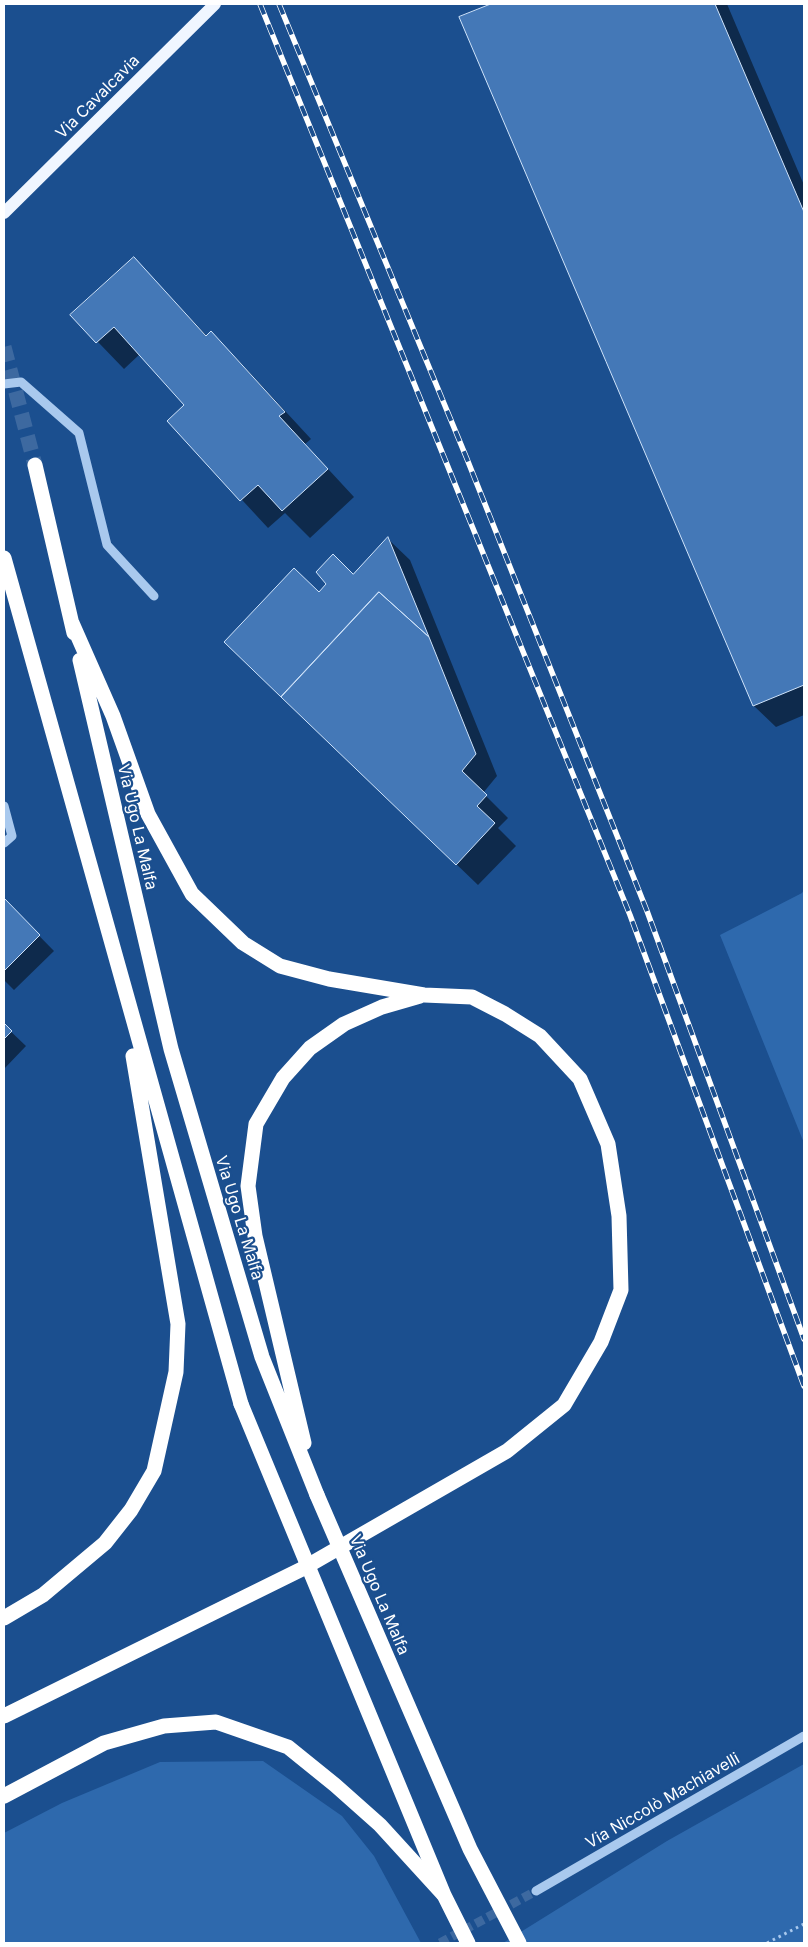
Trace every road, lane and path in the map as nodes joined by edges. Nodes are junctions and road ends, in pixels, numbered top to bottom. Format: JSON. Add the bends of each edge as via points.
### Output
{"nodes":[{"id":1,"x":215,"y":4,"type":"edge"},
{"id":2,"x":4,"y":213,"type":"edge"},
{"id":3,"x":4,"y":384,"type":"edge"},
{"id":4,"x":35,"y":465,"type":"tunnel mouth"},
{"id":5,"x":4,"y":558,"type":"edge"},
{"id":6,"x":154,"y":596,"type":"dead end"},
{"id":7,"x":72,"y":623,"type":"junction"},
{"id":8,"x":4,"y":806,"type":"edge"},
{"id":9,"x":4,"y":843,"type":"edge"},
{"id":10,"x":120,"y":980,"type":"junction"},
{"id":11,"x":424,"y":995,"type":"junction"},
{"id":12,"x":317,"y":1495,"type":"junction"},
{"id":13,"x":4,"y":1618,"type":"edge"},
{"id":14,"x":4,"y":1716,"type":"edge"},
{"id":15,"x":804,"y":1736,"type":"edge"},
{"id":16,"x":4,"y":1796,"type":"edge"},
{"id":17,"x":536,"y":1891,"type":"tunnel mouth"},
{"id":18,"x":444,"y":1895,"type":"junction"},
{"id":19,"x":804,"y":1924,"type":"edge"},
{"id":20,"x":468,"y":1943,"type":"edge"},
{"id":21,"x":519,"y":1943,"type":"edge"},
{"id":22,"x":767,"y":1943,"type":"edge"}],
"edges":[{"from":1,"to":2,"type":"main road","name":"Via Cavalcavia"},
{"from":3,"to":6,"type":"street","via":[[21,382],[79,434],[107,545]]},
{"from":4,"to":7,"type":"highway","name":"Via Ugo La Malfa"},
{"from":5,"to":10,"type":"highway"},
{"from":7,"to":11,"type":"highway","via":[[112,716],[148,814],[192,894],[243,943],[280,966],[329,979]]},
{"from":7,"to":12,"type":"highway","name":"Via Ugo La Malfa","via":[[171,1049],[262,1357]]},
{"from":8,"to":9,"type":"street","via":[[12,836]]},
{"from":10,"to":13,"type":"highway","via":[[178,1324],[176,1372],[154,1470],[131,1510],[105,1544],[43,1596]]},
{"from":10,"to":18,"type":"highway","bridge":true,"via":[[241,1404]]},
{"from":11,"to":12,"type":"highway","via":[[382,1007],[344,1024],[310,1048],[283,1078],[256,1124],[248,1186],[256,1236]]},
{"from":11,"to":14,"type":"highway","via":[[472,997],[505,1014],[540,1036],[580,1079],[608,1144],[619,1216],[621,1290],[601,1342],[564,1404],[507,1451],[302,1569]]},
{"from":12,"to":21,"type":"highway","name":"Via Ugo La Malfa","bridge":true,"via":[[470,1849]]},
{"from":15,"to":17,"type":"street","name":"Via Niccolò Machiavelli"},
{"from":16,"to":18,"type":"highway","via":[[104,1742],[164,1726],[216,1722],[288,1747],[380,1825]]},
{"from":18,"to":20,"type":"highway","bridge":true},
{"from":19,"to":22,"type":"path"}]}
